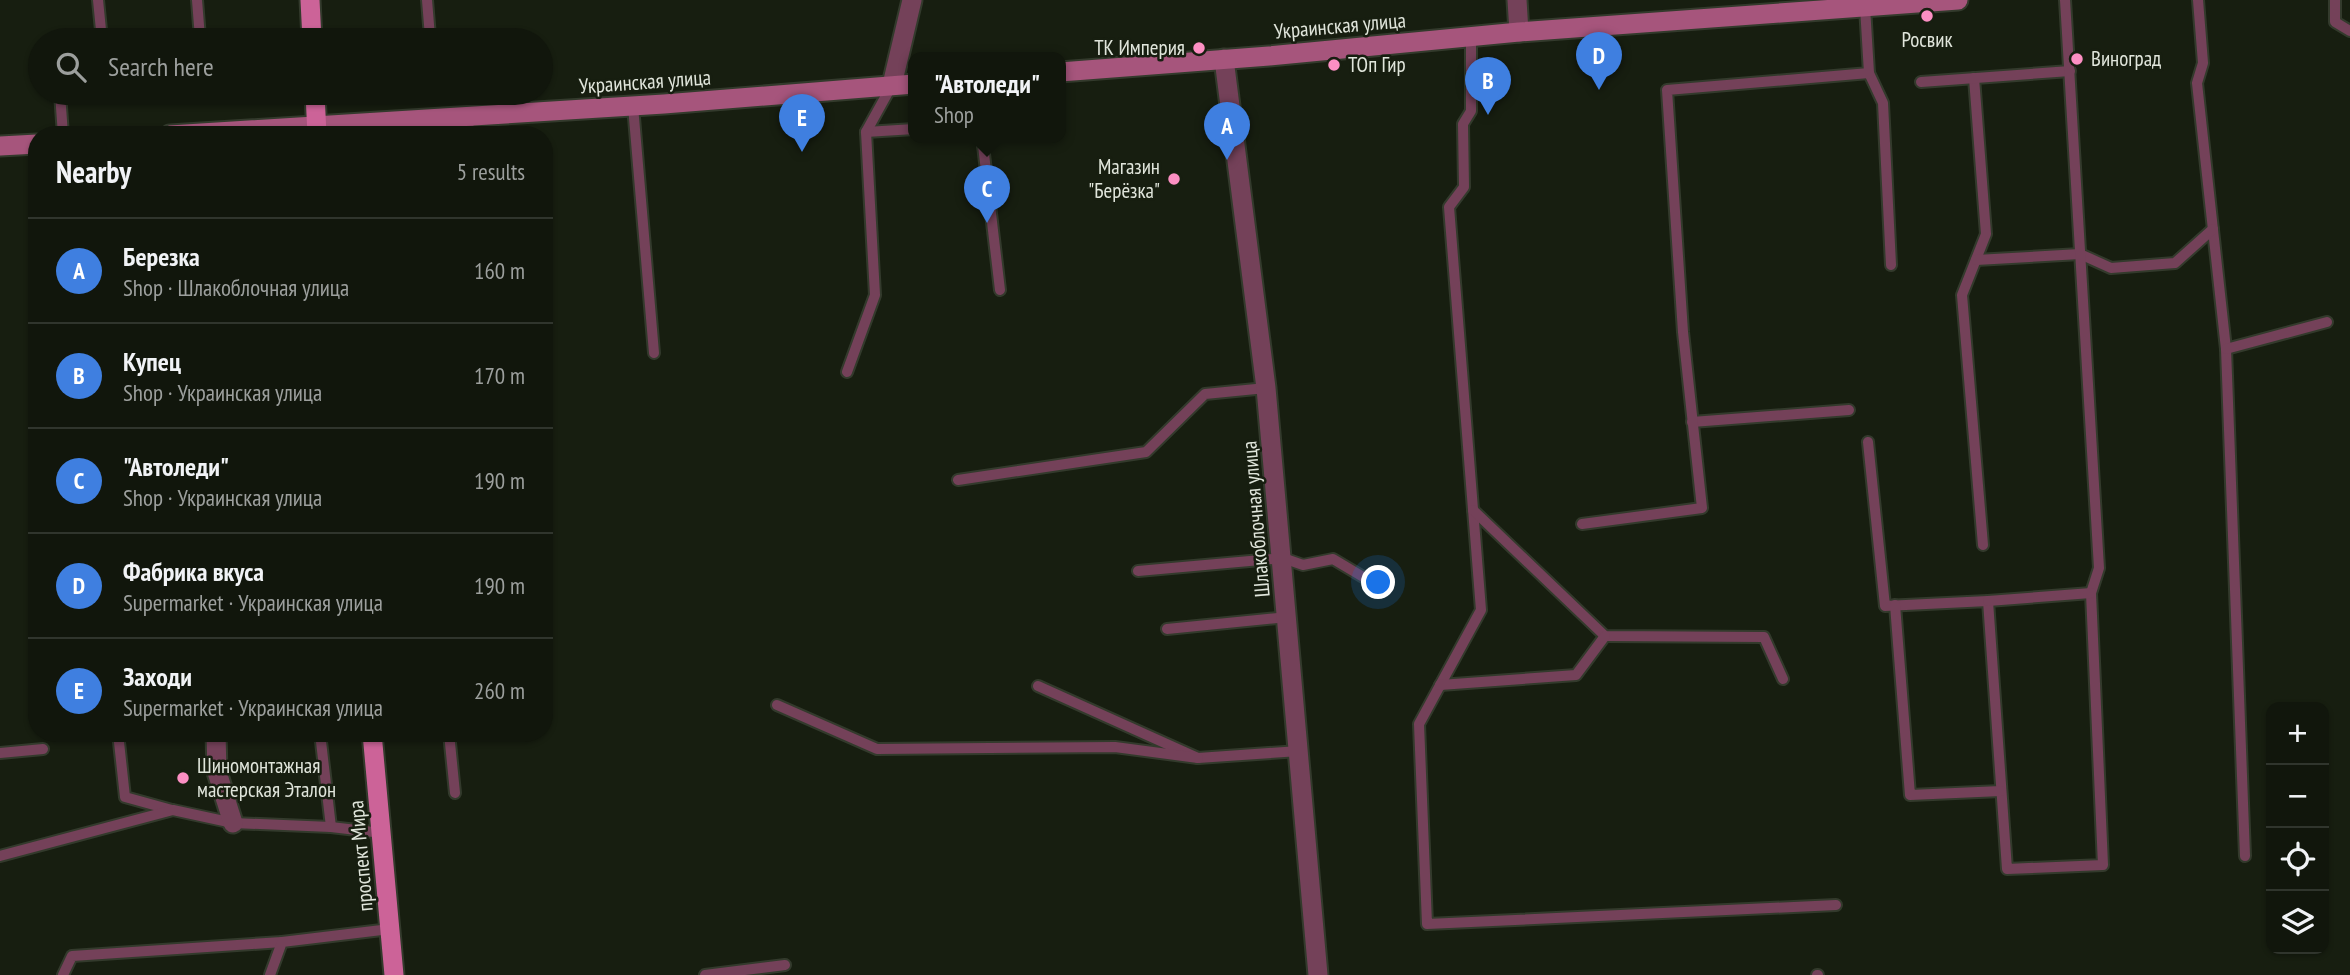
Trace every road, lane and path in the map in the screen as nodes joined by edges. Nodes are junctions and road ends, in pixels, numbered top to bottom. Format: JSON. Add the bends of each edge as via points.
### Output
{"nodes":[{"id":1,"x":98,"y":0,"type":"edge"},
{"id":2,"x":197,"y":0,"type":"edge"},
{"id":3,"x":310,"y":0,"type":"edge"},
{"id":4,"x":427,"y":0,"type":"edge"},
{"id":5,"x":912,"y":0,"type":"edge"},
{"id":6,"x":1517,"y":0,"type":"edge"},
{"id":7,"x":1958,"y":0,"type":"edge"},
{"id":8,"x":2065,"y":0,"type":"edge"},
{"id":9,"x":2199,"y":0,"type":"edge"},
{"id":10,"x":2335,"y":0,"type":"edge"},
{"id":11,"x":1865,"y":7,"type":"junction"},
{"id":12,"x":101,"y":28,"type":"edge"},
{"id":13,"x":199,"y":28,"type":"edge"},
{"id":14,"x":311,"y":28,"type":"edge"},
{"id":15,"x":429,"y":28,"type":"edge"},
{"id":16,"x":2350,"y":31,"type":"edge"},
{"id":17,"x":1518,"y":32,"type":"junction"},
{"id":18,"x":1471,"y":37,"type":"junction"},
{"id":19,"x":1224,"y":59,"type":"junction"},
{"id":20,"x":2070,"y":71,"type":"junction"},
{"id":21,"x":1066,"y":72,"type":"edge"},
{"id":22,"x":1869,"y":73,"type":"junction"},
{"id":23,"x":1974,"y":78,"type":"junction"},
{"id":24,"x":1921,"y":82,"type":"dead end"},
{"id":25,"x":908,"y":84,"type":"edge"},
{"id":26,"x":892,"y":85,"type":"junction"},
{"id":27,"x":61,"y":105,"type":"edge"},
{"id":28,"x":315,"y":105,"type":"edge"},
{"id":29,"x":634,"y":106,"type":"junction"},
{"id":30,"x":469,"y":125,"type":"edge"},
{"id":31,"x":62,"y":126,"type":"edge"},
{"id":32,"x":316,"y":126,"type":"edge"},
{"id":33,"x":438,"y":126,"type":"edge"},
{"id":34,"x":908,"y":129,"type":"edge"},
{"id":35,"x":866,"y":132,"type":"junction"},
{"id":36,"x":983,"y":143,"type":"edge"},
{"id":37,"x":28,"y":144,"type":"edge"},
{"id":38,"x":0,"y":146,"type":"edge"},
{"id":39,"x":2213,"y":229,"type":"junction"},
{"id":40,"x":2080,"y":254,"type":"junction"},
{"id":41,"x":1976,"y":260,"type":"junction"},
{"id":42,"x":1891,"y":265,"type":"dead end"},
{"id":43,"x":1000,"y":290,"type":"dead end"},
{"id":44,"x":2327,"y":322,"type":"dead end"},
{"id":45,"x":2226,"y":349,"type":"junction"},
{"id":46,"x":654,"y":353,"type":"dead end"},
{"id":47,"x":847,"y":372,"type":"dead end"},
{"id":48,"x":1266,"y":388,"type":"junction"},
{"id":49,"x":1849,"y":410,"type":"dead end"},
{"id":50,"x":1692,"y":422,"type":"junction"},
{"id":51,"x":1868,"y":442,"type":"dead end"},
{"id":52,"x":958,"y":480,"type":"dead end"},
{"id":53,"x":1473,"y":510,"type":"junction"},
{"id":54,"x":1582,"y":524,"type":"dead end"},
{"id":55,"x":1983,"y":545,"type":"dead end"},
{"id":56,"x":1283,"y":558,"type":"junction"},
{"id":57,"x":1138,"y":571,"type":"dead end"},
{"id":58,"x":1380,"y":587,"type":"dead end"},
{"id":59,"x":2091,"y":593,"type":"junction"},
{"id":60,"x":1988,"y":601,"type":"junction"},
{"id":61,"x":1895,"y":605,"type":"junction"},
{"id":62,"x":1288,"y":617,"type":"junction"},
{"id":63,"x":1167,"y":629,"type":"dead end"},
{"id":64,"x":1605,"y":636,"type":"junction"},
{"id":65,"x":1783,"y":679,"type":"dead end"},
{"id":66,"x":1440,"y":685,"type":"junction"},
{"id":67,"x":1038,"y":686,"type":"dead end"},
{"id":68,"x":777,"y":705,"type":"dead end"},
{"id":69,"x":119,"y":742,"type":"edge"},
{"id":70,"x":216,"y":742,"type":"edge"},
{"id":71,"x":321,"y":742,"type":"edge"},
{"id":72,"x":373,"y":742,"type":"edge"},
{"id":73,"x":450,"y":742,"type":"edge"},
{"id":74,"x":43,"y":749,"type":"dead end"},
{"id":75,"x":1299,"y":751,"type":"junction"},
{"id":76,"x":0,"y":753,"type":"edge"},
{"id":77,"x":1198,"y":758,"type":"junction"},
{"id":78,"x":2001,"y":790,"type":"junction"},
{"id":79,"x":455,"y":793,"type":"dead end"},
{"id":80,"x":173,"y":810,"type":"junction"},
{"id":81,"x":233,"y":823,"type":"junction"},
{"id":82,"x":331,"y":827,"type":"junction"},
{"id":83,"x":382,"y":833,"type":"junction"},
{"id":84,"x":0,"y":856,"type":"edge"},
{"id":85,"x":2245,"y":856,"type":"dead end"},
{"id":86,"x":1836,"y":905,"type":"dead end"},
{"id":87,"x":390,"y":929,"type":"junction"},
{"id":88,"x":282,"y":942,"type":"junction"},
{"id":89,"x":785,"y":965,"type":"dead end"},
{"id":90,"x":63,"y":975,"type":"edge"},
{"id":91,"x":270,"y":975,"type":"edge"},
{"id":92,"x":394,"y":975,"type":"edge"},
{"id":93,"x":705,"y":975,"type":"edge"},
{"id":94,"x":1318,"y":975,"type":"edge"}],
"edges":[{"from":1,"to":12,"type":"lane"},
{"from":2,"to":13,"type":"lane"},
{"from":3,"to":14,"type":"main road"},
{"from":4,"to":15,"type":"lane"},
{"from":5,"to":26,"type":"street"},
{"from":6,"to":17,"type":"street"},
{"from":7,"to":11,"type":"main road","name":"Украинская улица"},
{"from":8,"to":20,"type":"lane"},
{"from":9,"to":39,"type":"lane","via":[[2203,63],[2197,83]]},
{"from":10,"to":16,"type":"lane","via":[[2336,22]]},
{"from":11,"to":17,"type":"main road","name":"Украинская улица"},
{"from":11,"to":22,"type":"lane"},
{"from":17,"to":18,"type":"main road","name":"Украинская улица"},
{"from":18,"to":19,"type":"main road","name":"Украинская улица"},
{"from":18,"to":53,"type":"lane","via":[[1471,111],[1463,124],[1464,187],[1449,207]]},
{"from":19,"to":21,"type":"main road","name":"Украинская улица"},
{"from":19,"to":48,"type":"street","name":"Шлакоблочная улица"},
{"from":20,"to":23,"type":"lane"},
{"from":20,"to":40,"type":"lane"},
{"from":22,"to":42,"type":"lane","via":[[1883,103]]},
{"from":22,"to":50,"type":"lane","via":[[1667,90]]},
{"from":23,"to":24,"type":"lane"},
{"from":23,"to":41,"type":"lane","via":[[1986,234]]},
{"from":25,"to":26,"type":"main road","name":"Украинская улица"},
{"from":26,"to":29,"type":"main road","name":"Украинская улица"},
{"from":26,"to":35,"type":"lane"},
{"from":27,"to":31,"type":"lane"},
{"from":28,"to":32,"type":"main road"},
{"from":29,"to":30,"type":"main road","name":"Украинская улица"},
{"from":29,"to":46,"type":"lane"},
{"from":30,"to":33,"type":"main road","name":"Украинская улица"},
{"from":34,"to":35,"type":"lane"},
{"from":35,"to":47,"type":"lane","via":[[875,295]]},
{"from":36,"to":43,"type":"lane"},
{"from":37,"to":38,"type":"main road"},
{"from":39,"to":40,"type":"lane","via":[[2175,263],[2111,268]]},
{"from":39,"to":45,"type":"lane"},
{"from":40,"to":41,"type":"lane"},
{"from":40,"to":59,"type":"lane","via":[[2099,568]]},
{"from":41,"to":55,"type":"lane","via":[[1962,296]]},
{"from":44,"to":45,"type":"lane"},
{"from":45,"to":85,"type":"lane"},
{"from":48,"to":52,"type":"lane","via":[[1205,394],[1146,452]]},
{"from":48,"to":56,"type":"street","name":"Шлакоблочная улица"},
{"from":49,"to":50,"type":"lane"},
{"from":50,"to":54,"type":"lane","via":[[1702,508]]},
{"from":51,"to":61,"type":"lane","via":[[1885,606]]},
{"from":53,"to":64,"type":"lane"},
{"from":53,"to":66,"type":"lane","via":[[1481,610]]},
{"from":56,"to":57,"type":"lane"},
{"from":56,"to":58,"type":"lane","via":[[1303,565],[1333,559]]},
{"from":56,"to":62,"type":"street","name":"Шлакоблочная улица"},
{"from":59,"to":60,"type":"lane"},
{"from":59,"to":78,"type":"lane","via":[[2103,865],[2007,869]]},
{"from":60,"to":61,"type":"lane"},
{"from":60,"to":78,"type":"lane"},
{"from":61,"to":78,"type":"lane","via":[[1910,795]]},
{"from":62,"to":63,"type":"lane"},
{"from":62,"to":75,"type":"street","name":"Шлакоблочная улица"},
{"from":64,"to":65,"type":"lane","via":[[1764,637]]},
{"from":64,"to":66,"type":"lane","via":[[1576,675]]},
{"from":66,"to":86,"type":"lane","via":[[1419,724],[1427,924]]},
{"from":67,"to":77,"type":"lane"},
{"from":68,"to":77,"type":"lane","via":[[877,749],[1115,747]]},
{"from":69,"to":80,"type":"lane","via":[[125,797]]},
{"from":70,"to":81,"type":"street","via":[[217,772]]},
{"from":71,"to":82,"type":"lane"},
{"from":72,"to":83,"type":"main road","name":"проспект Мира"},
{"from":73,"to":79,"type":"lane"},
{"from":74,"to":76,"type":"lane"},
{"from":75,"to":77,"type":"lane"},
{"from":75,"to":94,"type":"street","name":"Шлакоблочная улица"},
{"from":80,"to":81,"type":"lane"},
{"from":80,"to":84,"type":"lane"},
{"from":81,"to":82,"type":"lane"},
{"from":82,"to":83,"type":"lane"},
{"from":83,"to":87,"type":"main road","name":"проспект Мира"},
{"from":87,"to":88,"type":"lane"},
{"from":87,"to":92,"type":"main road","name":"проспект Мира"},
{"from":88,"to":90,"type":"lane","via":[[72,956]]},
{"from":88,"to":91,"type":"lane"},
{"from":89,"to":93,"type":"lane"}]}
